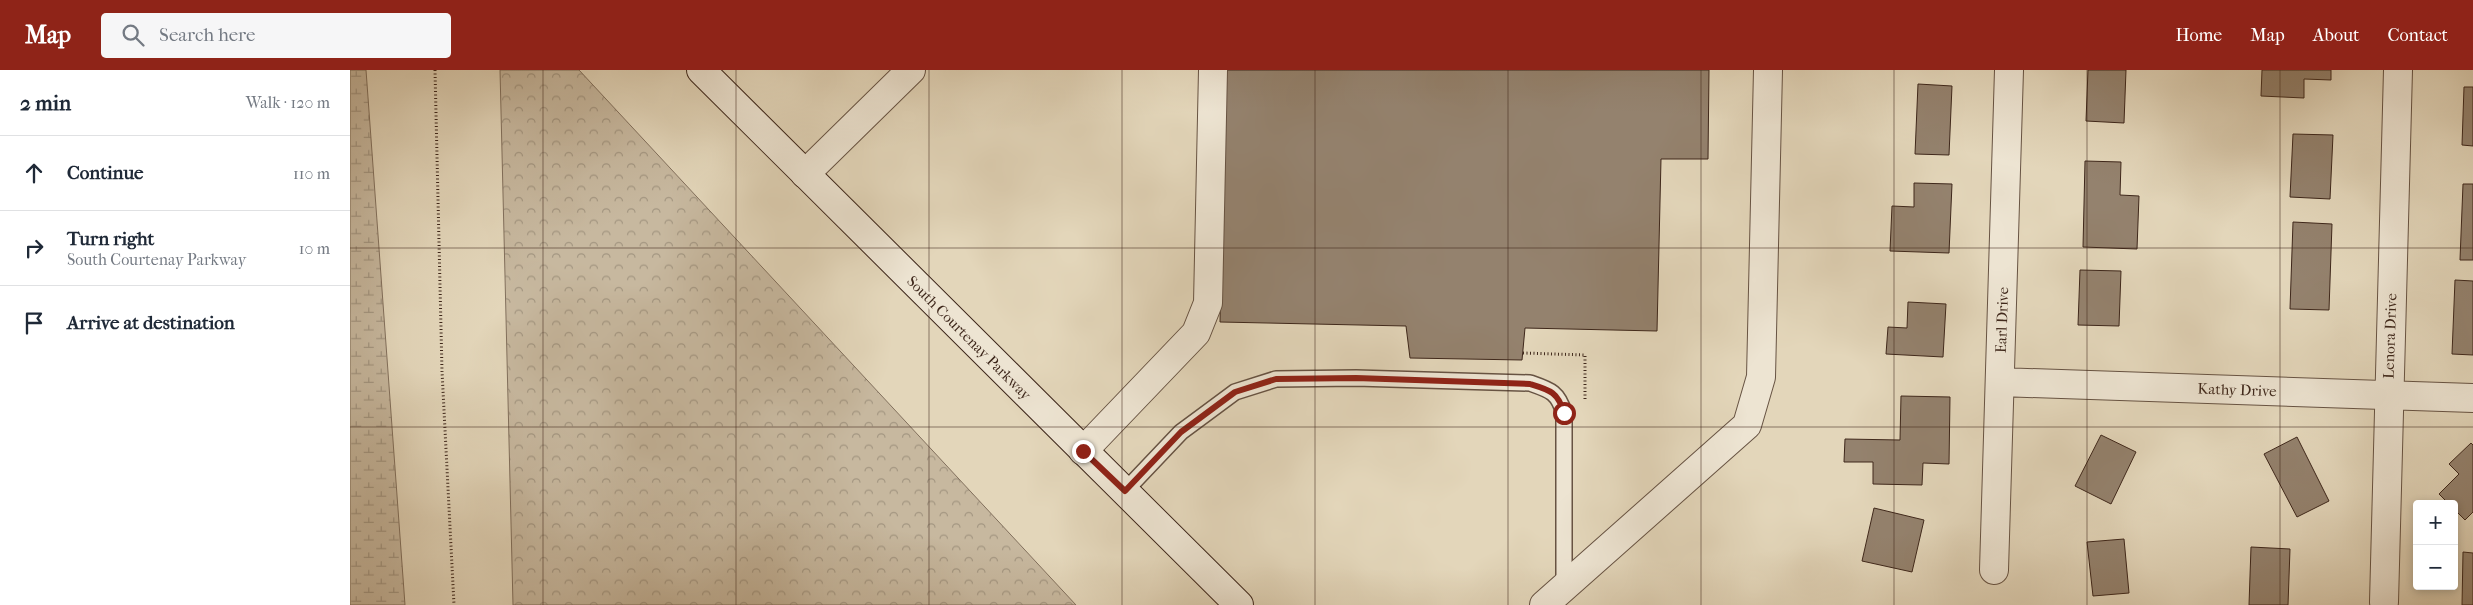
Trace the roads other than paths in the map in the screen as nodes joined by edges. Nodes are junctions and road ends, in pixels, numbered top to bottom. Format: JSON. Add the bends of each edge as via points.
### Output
{"nodes":[{"id":1,"x":701,"y":70,"type":"edge"},
{"id":2,"x":911,"y":70,"type":"edge"},
{"id":3,"x":1213,"y":70,"type":"edge"},
{"id":4,"x":1768,"y":70,"type":"edge"},
{"id":5,"x":2009,"y":70,"type":"edge"},
{"id":6,"x":2398,"y":70,"type":"edge"},
{"id":7,"x":805,"y":174,"type":"junction"},
{"id":8,"x":2000,"y":382,"type":"junction"},
{"id":9,"x":2388,"y":396,"type":"junction"},
{"id":10,"x":2473,"y":398,"type":"edge"},
{"id":11,"x":1083,"y":451,"type":"junction"},
{"id":12,"x":1125,"y":491,"type":"junction"},
{"id":13,"x":1994,"y":570,"type":"dead end"},
{"id":14,"x":1564,"y":587,"type":"junction"},
{"id":15,"x":2384,"y":602,"type":"dead end"},
{"id":16,"x":1239,"y":605,"type":"edge"},
{"id":17,"x":1544,"y":605,"type":"edge"}],
"edges":[{"from":1,"to":7,"type":"street","name":"South Courtenay Parkway"},
{"from":2,"to":7,"type":"street"},
{"from":3,"to":11,"type":"street","via":[[1208,303],[1196,333]]},
{"from":4,"to":14,"type":"street","via":[[1762,377],[1747,425]]},
{"from":5,"to":8,"type":"street","name":"Earl Drive"},
{"from":6,"to":9,"type":"street","name":"Lenora Drive"},
{"from":7,"to":11,"type":"street","name":"South Courtenay Parkway"},
{"from":8,"to":9,"type":"street","name":"Kathy Drive"},
{"from":8,"to":13,"type":"street","name":"Earl Drive"},
{"from":9,"to":10,"type":"street","name":"Kathy Drive"},
{"from":9,"to":15,"type":"street","name":"Lenora Drive"},
{"from":11,"to":12,"type":"street","name":"South Courtenay Parkway"},
{"from":12,"to":14,"type":"lane","via":[[1181,432],[1235,392],[1276,379],[1356,378],[1530,384],[1548,389],[1560,398],[1564,413]]},
{"from":12,"to":16,"type":"street","name":"South Courtenay Parkway"},
{"from":14,"to":17,"type":"street"}]}
